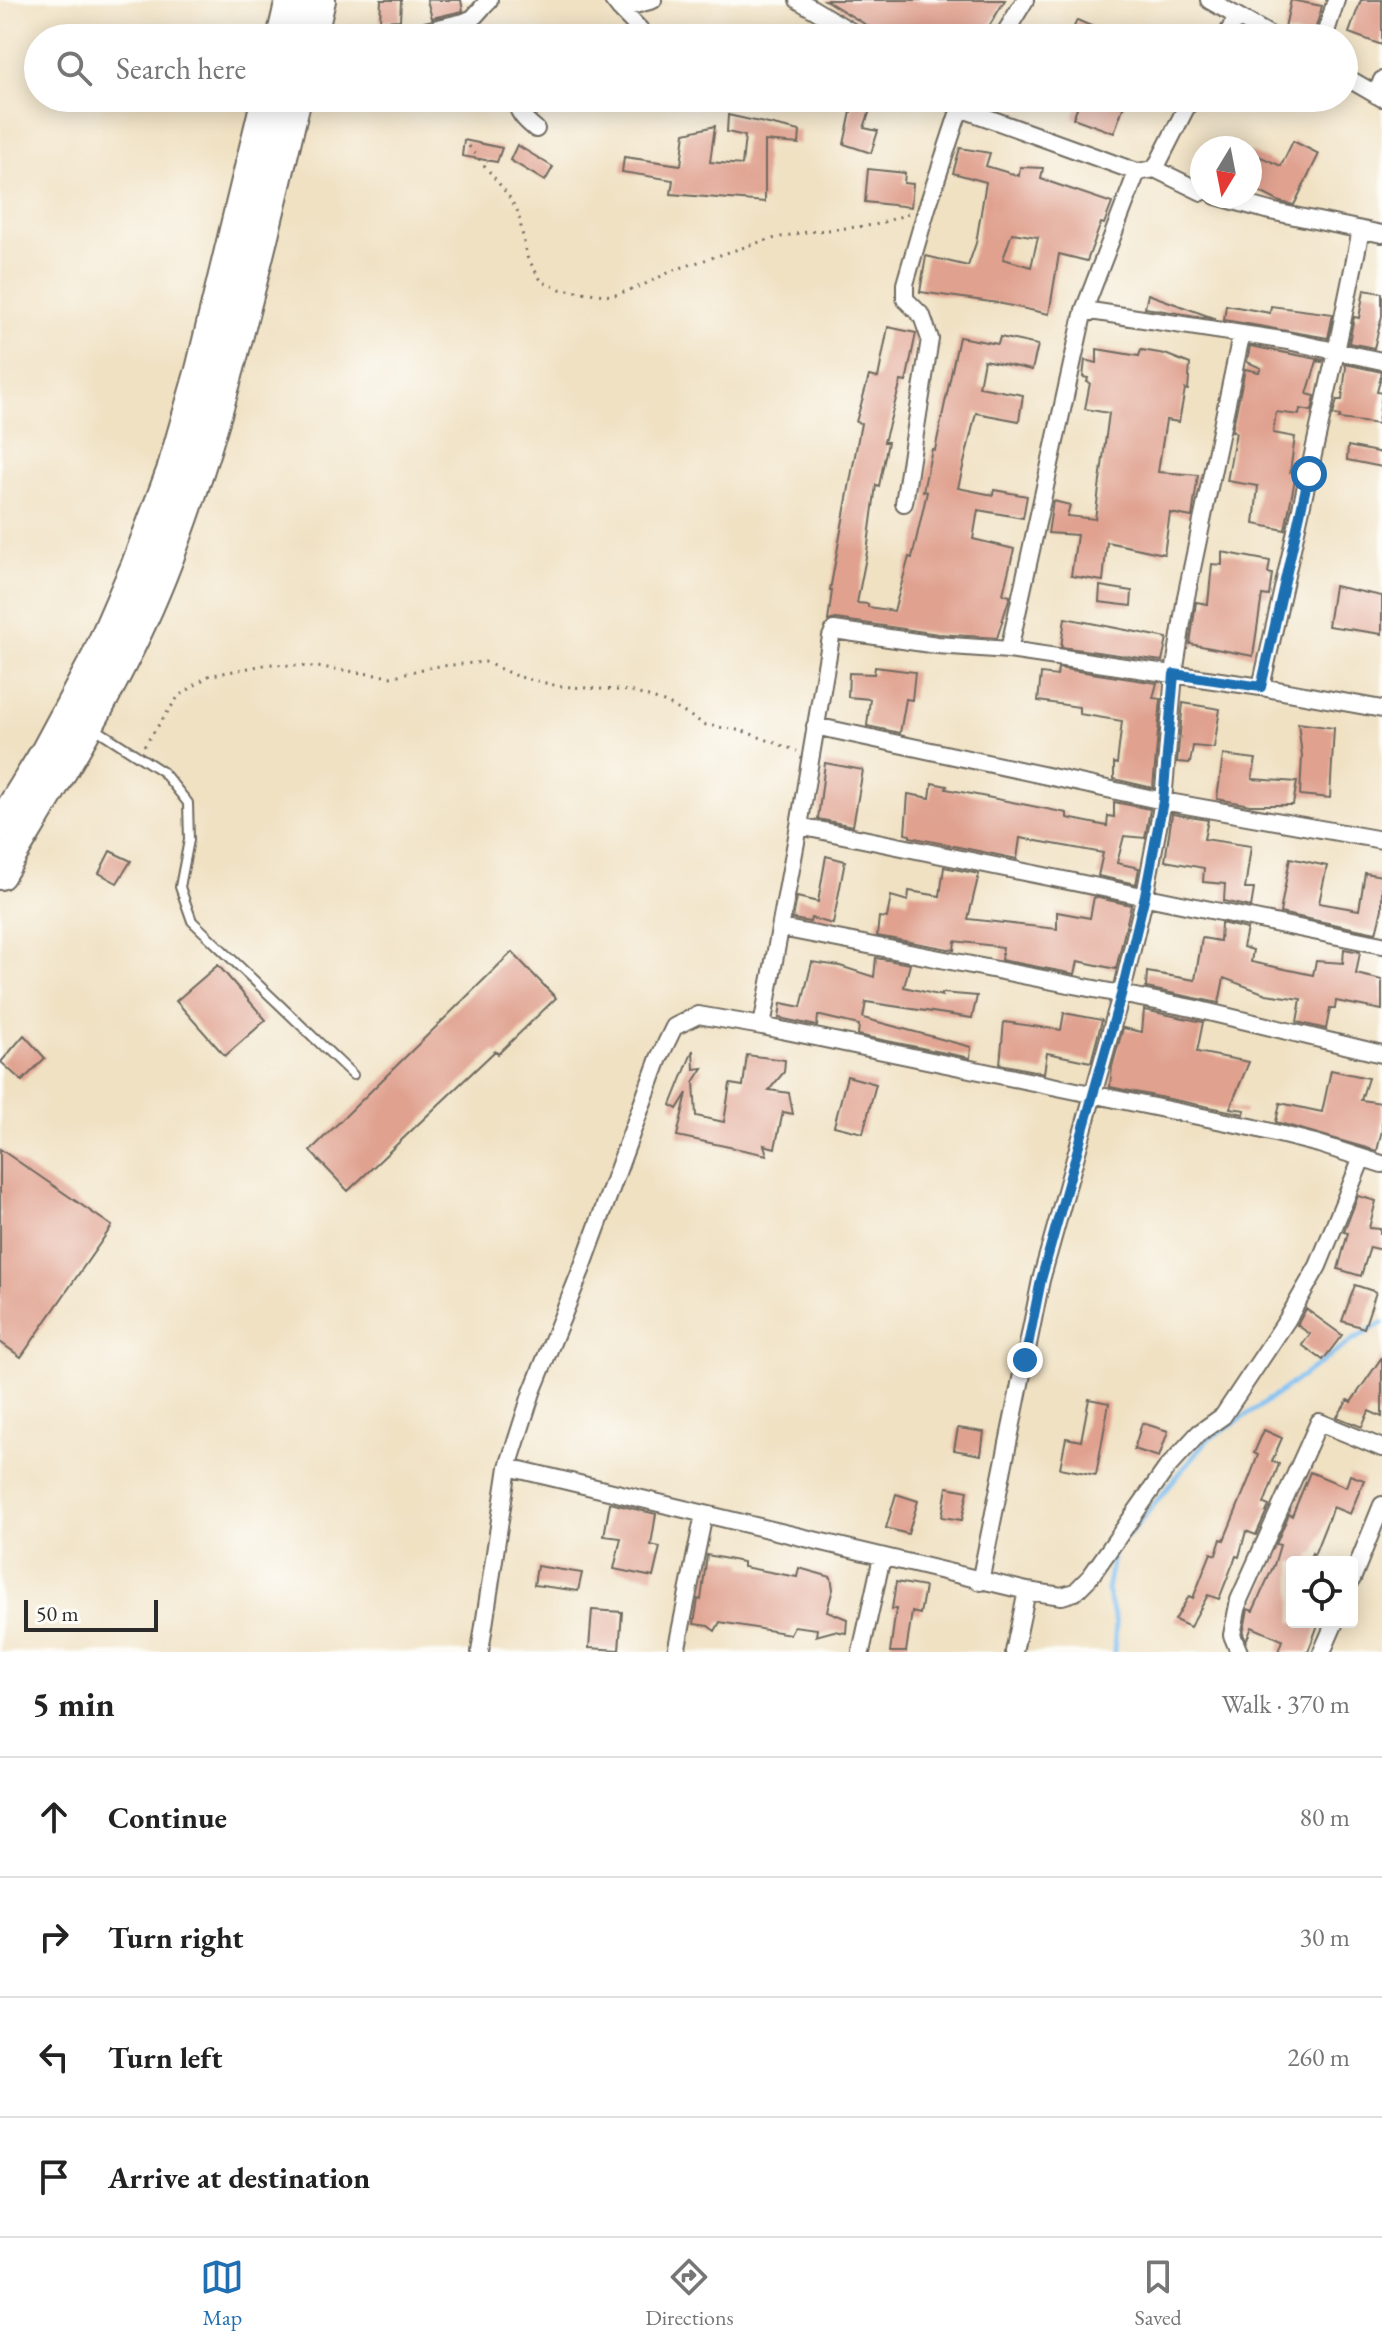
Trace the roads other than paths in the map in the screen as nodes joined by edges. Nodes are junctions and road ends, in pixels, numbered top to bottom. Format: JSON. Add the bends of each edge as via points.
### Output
{"nodes":[{"id":1,"x":291,"y":0,"type":"edge"},
{"id":2,"x":320,"y":0,"type":"edge"},
{"id":3,"x":489,"y":0,"type":"edge"},
{"id":4,"x":653,"y":0,"type":"edge"},
{"id":5,"x":798,"y":0,"type":"edge"},
{"id":6,"x":1025,"y":0,"type":"edge"},
{"id":7,"x":1209,"y":0,"type":"edge"},
{"id":8,"x":1336,"y":0,"type":"edge"},
{"id":9,"x":616,"y":4,"type":"edge"},
{"id":10,"x":1237,"y":17,"type":"junction"},
{"id":11,"x":285,"y":24,"type":"edge"},
{"id":12,"x":314,"y":24,"type":"edge"},
{"id":13,"x":457,"y":24,"type":"edge"},
{"id":14,"x":635,"y":24,"type":"edge"},
{"id":15,"x":838,"y":24,"type":"edge"},
{"id":16,"x":1010,"y":24,"type":"edge"},
{"id":17,"x":1233,"y":24,"type":"edge"},
{"id":18,"x":1250,"y":24,"type":"edge"},
{"id":19,"x":1328,"y":24,"type":"edge"},
{"id":20,"x":1358,"y":82,"type":"edge"},
{"id":21,"x":1380,"y":91,"type":"edge"},
{"id":22,"x":264,"y":112,"type":"edge"},
{"id":23,"x":293,"y":112,"type":"edge"},
{"id":24,"x":521,"y":112,"type":"edge"},
{"id":25,"x":955,"y":112,"type":"edge"},
{"id":26,"x":986,"y":112,"type":"edge"},
{"id":27,"x":1184,"y":112,"type":"edge"},
{"id":28,"x":536,"y":129,"type":"dead end"},
{"id":29,"x":1155,"y":169,"type":"junction"},
{"id":30,"x":1137,"y":172,"type":"junction"},
{"id":31,"x":1190,"y":188,"type":"edge"},
{"id":32,"x":1259,"y":208,"type":"edge"},
{"id":33,"x":1361,"y":230,"type":"junction"},
{"id":34,"x":1382,"y":234,"type":"edge"},
{"id":35,"x":1084,"y":310,"type":"junction"},
{"id":36,"x":1241,"y":336,"type":"junction"},
{"id":37,"x":1336,"y":352,"type":"junction"},
{"id":38,"x":1382,"y":361,"type":"edge"},
{"id":39,"x":904,"y":503,"type":"dead end"},
{"id":40,"x":1009,"y":650,"type":"junction"},
{"id":41,"x":1174,"y":674,"type":"junction"},
{"id":42,"x":1261,"y":687,"type":"junction"},
{"id":43,"x":1382,"y":709,"type":"edge"},
{"id":44,"x":89,"y":725,"type":"junction"},
{"id":45,"x":815,"y":726,"type":"junction"},
{"id":46,"x":1163,"y":801,"type":"junction"},
{"id":47,"x":799,"y":826,"type":"junction"},
{"id":48,"x":0,"y":827,"type":"edge"},
{"id":49,"x":1382,"y":840,"type":"edge"},
{"id":50,"x":0,"y":874,"type":"edge"},
{"id":51,"x":1145,"y":895,"type":"junction"},
{"id":52,"x":781,"y":928,"type":"junction"},
{"id":53,"x":1382,"y":945,"type":"edge"},
{"id":54,"x":1121,"y":995,"type":"junction"},
{"id":55,"x":762,"y":1026,"type":"junction"},
{"id":56,"x":1382,"y":1054,"type":"edge"},
{"id":57,"x":353,"y":1075,"type":"dead end"},
{"id":58,"x":1093,"y":1095,"type":"junction"},
{"id":59,"x":1362,"y":1158,"type":"junction"},
{"id":60,"x":1382,"y":1164,"type":"edge"},
{"id":61,"x":1382,"y":1448,"type":"edge"},
{"id":62,"x":508,"y":1467,"type":"junction"},
{"id":63,"x":1382,"y":1505,"type":"edge"},
{"id":64,"x":704,"y":1514,"type":"junction"},
{"id":65,"x":882,"y":1557,"type":"junction"},
{"id":66,"x":1358,"y":1564,"type":"edge"},
{"id":67,"x":980,"y":1582,"type":"junction"},
{"id":68,"x":1027,"y":1591,"type":"junction"},
{"id":69,"x":1332,"y":1628,"type":"edge"},
{"id":70,"x":480,"y":1652,"type":"edge"},
{"id":71,"x":676,"y":1652,"type":"edge"},
{"id":72,"x":861,"y":1652,"type":"edge"},
{"id":73,"x":1014,"y":1652,"type":"edge"},
{"id":74,"x":1239,"y":1652,"type":"edge"},
{"id":75,"x":1322,"y":1652,"type":"edge"}],
"edges":[{"from":1,"to":11,"type":"highway"},
{"from":2,"to":12,"type":"highway"},
{"from":3,"to":13,"type":"street","via":[[473,18]]},
{"from":4,"to":9,"type":"street"},
{"from":5,"to":15,"type":"street"},
{"from":6,"to":16,"type":"street"},
{"from":7,"to":10,"type":"street"},
{"from":8,"to":19,"type":"street"},
{"from":9,"to":14,"type":"street"},
{"from":10,"to":17,"type":"street"},
{"from":10,"to":18,"type":"street"},
{"from":20,"to":21,"type":"street"},
{"from":22,"to":48,"type":"highway","via":[[172,471],[97,657]]},
{"from":23,"to":44,"type":"highway","via":[[228,375],[196,477],[161,576]]},
{"from":24,"to":28,"type":"street"},
{"from":25,"to":39,"type":"street","via":[[905,284],[905,299],[922,316],[930,339]]},
{"from":26,"to":30,"type":"street"},
{"from":27,"to":29,"type":"street"},
{"from":29,"to":30,"type":"street"},
{"from":29,"to":31,"type":"street"},
{"from":30,"to":35,"type":"street"},
{"from":32,"to":33,"type":"street"},
{"from":33,"to":34,"type":"street"},
{"from":33,"to":37,"type":"street"},
{"from":35,"to":36,"type":"street"},
{"from":35,"to":40,"type":"street"},
{"from":36,"to":37,"type":"street"},
{"from":36,"to":41,"type":"street"},
{"from":37,"to":38,"type":"street"},
{"from":37,"to":42,"type":"street"},
{"from":40,"to":41,"type":"street"},
{"from":40,"to":45,"type":"street","via":[[834,630]]},
{"from":41,"to":42,"type":"street"},
{"from":41,"to":46,"type":"street"},
{"from":42,"to":43,"type":"street"},
{"from":44,"to":50,"type":"highway"},
{"from":44,"to":57,"type":"lane","via":[[163,772],[188,803],[189,840],[180,887],[192,921]]},
{"from":45,"to":46,"type":"street"},
{"from":45,"to":47,"type":"street"},
{"from":46,"to":49,"type":"street"},
{"from":46,"to":51,"type":"street"},
{"from":47,"to":51,"type":"street"},
{"from":47,"to":52,"type":"street"},
{"from":51,"to":53,"type":"street"},
{"from":51,"to":54,"type":"street"},
{"from":52,"to":54,"type":"street"},
{"from":52,"to":55,"type":"street"},
{"from":54,"to":56,"type":"street"},
{"from":54,"to":58,"type":"street"},
{"from":55,"to":58,"type":"street"},
{"from":55,"to":62,"type":"street","via":[[698,1015],[674,1027],[532,1392]]},
{"from":58,"to":59,"type":"street","via":[[1251,1127]]},
{"from":58,"to":67,"type":"street","via":[[1041,1280]]},
{"from":59,"to":60,"type":"street"},
{"from":59,"to":68,"type":"street","via":[[1318,1266],[1223,1416],[1166,1469],[1075,1592],[1062,1596]]},
{"from":61,"to":74,"type":"street","via":[[1319,1422],[1239,1600],[1232,1635]]},
{"from":62,"to":64,"type":"street"},
{"from":62,"to":70,"type":"street"},
{"from":63,"to":66,"type":"street"},
{"from":64,"to":65,"type":"street"},
{"from":64,"to":71,"type":"street"},
{"from":65,"to":67,"type":"street"},
{"from":65,"to":72,"type":"street"},
{"from":67,"to":68,"type":"street"},
{"from":68,"to":73,"type":"street"},
{"from":69,"to":75,"type":"street"}]}
